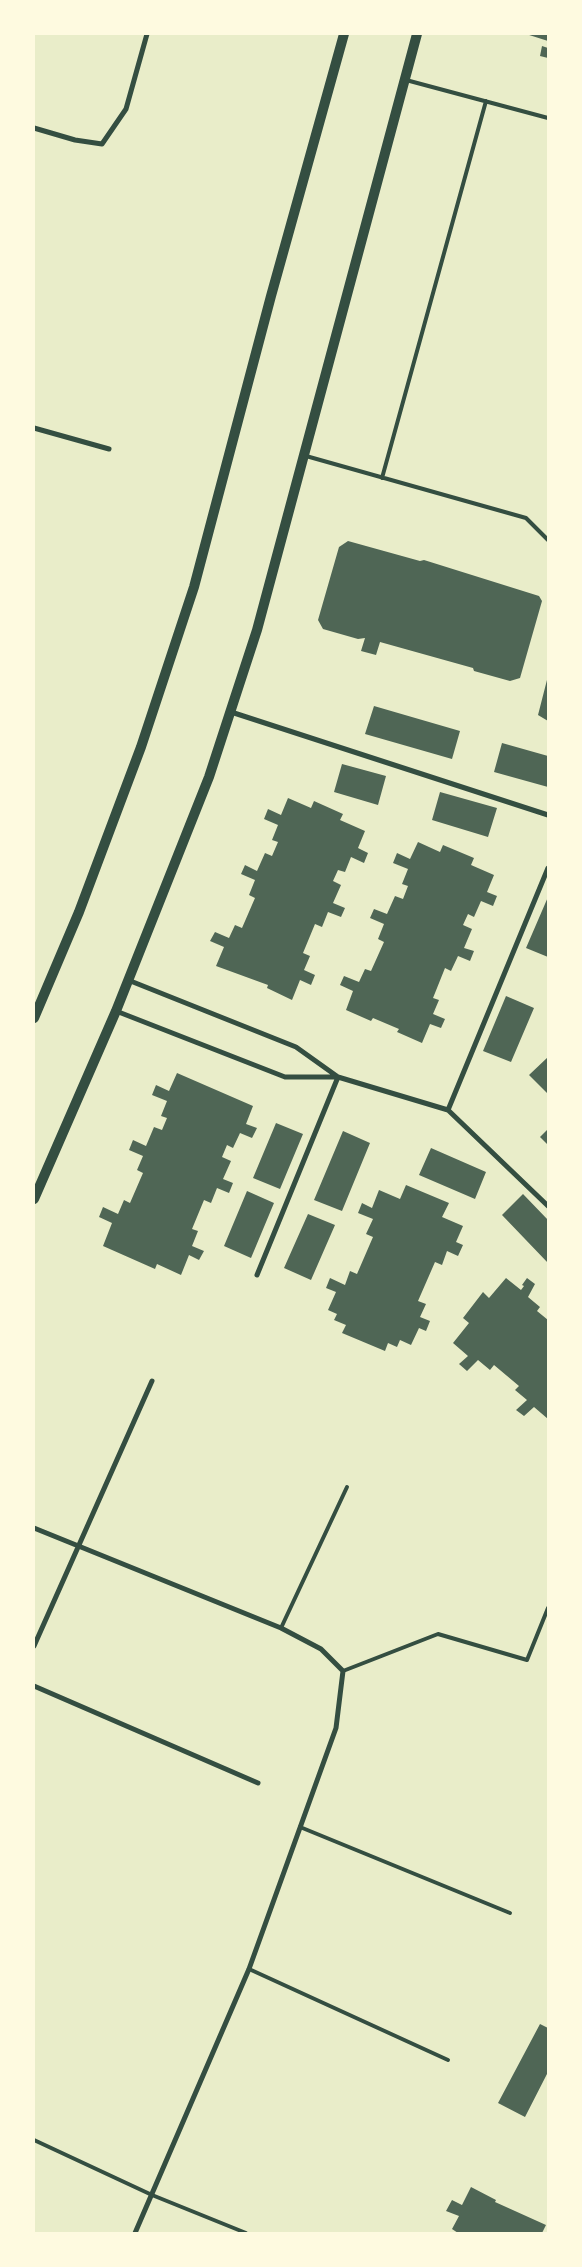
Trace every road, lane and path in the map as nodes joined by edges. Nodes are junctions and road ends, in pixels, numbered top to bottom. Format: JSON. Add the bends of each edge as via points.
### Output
{"nodes":[{"id":1,"x":147,"y":34,"type":"edge"},
{"id":2,"x":344,"y":34,"type":"edge"},
{"id":3,"x":417,"y":34,"type":"edge"},
{"id":4,"x":405,"y":79,"type":"junction"},
{"id":5,"x":486,"y":101,"type":"junction"},
{"id":6,"x":548,"y":118,"type":"edge"},
{"id":7,"x":34,"y":128,"type":"edge"},
{"id":8,"x":34,"y":428,"type":"edge"},
{"id":9,"x":109,"y":449,"type":"dead end"},
{"id":10,"x":304,"y":456,"type":"junction"},
{"id":11,"x":382,"y":478,"type":"junction"},
{"id":12,"x":548,"y":540,"type":"edge"},
{"id":13,"x":230,"y":712,"type":"junction"},
{"id":14,"x":548,"y":815,"type":"edge"},
{"id":15,"x":548,"y":868,"type":"edge"},
{"id":16,"x":128,"y":980,"type":"junction"},
{"id":17,"x":116,"y":1011,"type":"junction"},
{"id":18,"x":34,"y":1018,"type":"edge"},
{"id":19,"x":338,"y":1077,"type":"junction"},
{"id":20,"x":448,"y":1110,"type":"junction"},
{"id":21,"x":34,"y":1199,"type":"edge"},
{"id":22,"x":548,"y":1206,"type":"edge"},
{"id":23,"x":258,"y":1275,"type":"dead end"},
{"id":24,"x":152,"y":1381,"type":"dead end"},
{"id":25,"x":347,"y":1487,"type":"dead end"},
{"id":26,"x":34,"y":1528,"type":"edge"},
{"id":27,"x":77,"y":1547,"type":"junction"},
{"id":28,"x":548,"y":1608,"type":"edge"},
{"id":29,"x":281,"y":1628,"type":"junction"},
{"id":30,"x":34,"y":1646,"type":"edge"},
{"id":31,"x":343,"y":1671,"type":"junction"},
{"id":32,"x":34,"y":1686,"type":"edge"},
{"id":33,"x":258,"y":1783,"type":"dead end"},
{"id":34,"x":300,"y":1827,"type":"junction"},
{"id":35,"x":510,"y":1912,"type":"dead end"},
{"id":36,"x":250,"y":1969,"type":"junction"},
{"id":37,"x":448,"y":2060,"type":"dead end"},
{"id":38,"x":34,"y":2140,"type":"edge"},
{"id":39,"x":152,"y":2195,"type":"junction"},
{"id":40,"x":135,"y":2233,"type":"edge"},
{"id":41,"x":246,"y":2233,"type":"edge"}],
"edges":[{"from":1,"to":7,"type":"street","via":[[126,109],[102,144]]},
{"from":2,"to":18,"type":"main road","via":[[194,587],[137,756],[79,912]]},
{"from":3,"to":4,"type":"main road"},
{"from":4,"to":5,"type":"lane"},
{"from":4,"to":10,"type":"main road"},
{"from":5,"to":6,"type":"lane"},
{"from":5,"to":11,"type":"lane"},
{"from":8,"to":9,"type":"street"},
{"from":10,"to":11,"type":"lane"},
{"from":10,"to":13,"type":"main road","via":[[257,630]]},
{"from":11,"to":12,"type":"lane","via":[[526,518]]},
{"from":13,"to":14,"type":"street"},
{"from":13,"to":16,"type":"main road","via":[[209,777]]},
{"from":15,"to":20,"type":"street"},
{"from":16,"to":17,"type":"main road"},
{"from":16,"to":19,"type":"street","via":[[296,1047]]},
{"from":17,"to":19,"type":"street","via":[[286,1077]]},
{"from":17,"to":21,"type":"main road"},
{"from":19,"to":20,"type":"street"},
{"from":19,"to":23,"type":"street"},
{"from":20,"to":22,"type":"street"},
{"from":24,"to":27,"type":"street"},
{"from":25,"to":29,"type":"lane"},
{"from":26,"to":27,"type":"street"},
{"from":27,"to":29,"type":"street"},
{"from":27,"to":30,"type":"street"},
{"from":28,"to":31,"type":"lane","via":[[527,1660],[438,1634]]},
{"from":29,"to":31,"type":"street","via":[[321,1649]]},
{"from":31,"to":34,"type":"street","via":[[336,1728]]},
{"from":32,"to":33,"type":"street"},
{"from":34,"to":35,"type":"lane"},
{"from":34,"to":36,"type":"street"},
{"from":36,"to":37,"type":"lane"},
{"from":36,"to":39,"type":"street"},
{"from":38,"to":39,"type":"lane"},
{"from":39,"to":40,"type":"street"},
{"from":39,"to":41,"type":"lane"}]}
